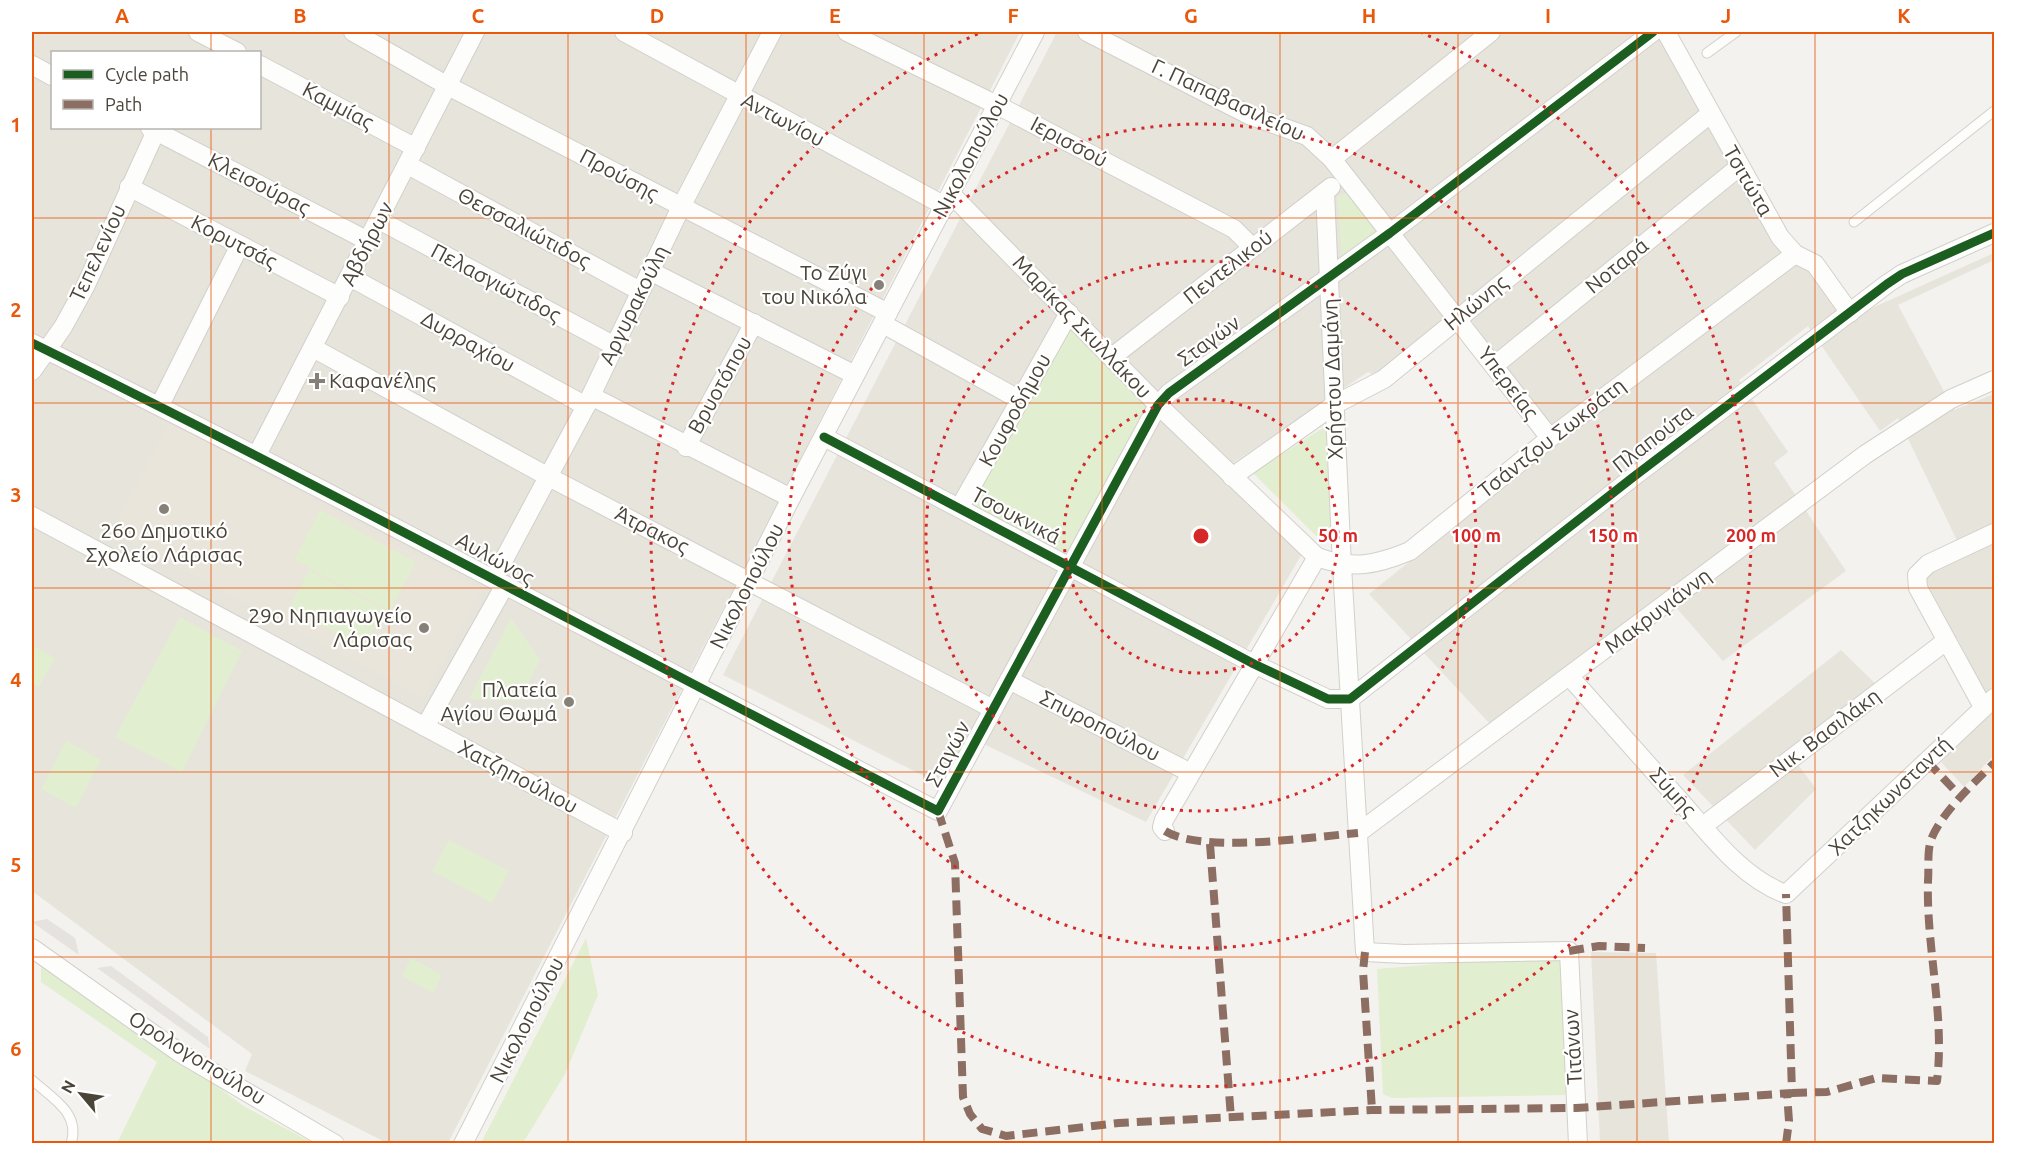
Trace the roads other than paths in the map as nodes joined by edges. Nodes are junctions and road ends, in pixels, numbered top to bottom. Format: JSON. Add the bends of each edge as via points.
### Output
{"nodes":[{"id":1,"x":198,"y":32,"type":"edge"},
{"id":2,"x":353,"y":32,"type":"edge"},
{"id":3,"x":475,"y":32,"type":"edge"},
{"id":4,"x":624,"y":32,"type":"edge"},
{"id":5,"x":772,"y":32,"type":"edge"},
{"id":6,"x":847,"y":32,"type":"edge"},
{"id":7,"x":1035,"y":32,"type":"edge"},
{"id":8,"x":1087,"y":32,"type":"edge"},
{"id":9,"x":1491,"y":32,"type":"edge"},
{"id":10,"x":1653,"y":32,"type":"edge"},
{"id":11,"x":1666,"y":32,"type":"edge"},
{"id":12,"x":1736,"y":32,"type":"edge"},
{"id":13,"x":235,"y":51,"type":"edge"},
{"id":14,"x":1707,"y":53,"type":"dead end"},
{"id":15,"x":32,"y":65,"type":"edge"},
{"id":16,"x":261,"y":66,"type":"edge"},
{"id":17,"x":51,"y":75,"type":"edge"},
{"id":18,"x":448,"y":86,"type":"junction"},
{"id":19,"x":738,"y":96,"type":"junction"},
{"id":20,"x":997,"y":105,"type":"junction"},
{"id":21,"x":1995,"y":111,"type":"edge"},
{"id":22,"x":1710,"y":114,"type":"junction"},
{"id":23,"x":153,"y":129,"type":"edge"},
{"id":24,"x":412,"y":157,"type":"junction"},
{"id":25,"x":1332,"y":159,"type":"junction"},
{"id":26,"x":1739,"y":167,"type":"junction"},
{"id":27,"x":1344,"y":176,"type":"junction"},
{"id":28,"x":129,"y":188,"type":"junction"},
{"id":29,"x":1325,"y":192,"type":"junction"},
{"id":30,"x":948,"y":200,"type":"junction"},
{"id":31,"x":681,"y":207,"type":"junction"},
{"id":32,"x":379,"y":220,"type":"junction"},
{"id":33,"x":1854,"y":222,"type":"dead end"},
{"id":34,"x":1390,"y":233,"type":"junction"},
{"id":35,"x":1995,"y":233,"type":"edge"},
{"id":36,"x":368,"y":241,"type":"junction"},
{"id":37,"x":240,"y":245,"type":"junction"},
{"id":38,"x":1252,"y":247,"type":"junction"},
{"id":39,"x":1795,"y":254,"type":"junction"},
{"id":40,"x":650,"y":271,"type":"junction"},
{"id":41,"x":1329,"y":275,"type":"junction"},
{"id":42,"x":350,"y":277,"type":"junction"},
{"id":43,"x":640,"y":291,"type":"junction"},
{"id":44,"x":340,"y":297,"type":"junction"},
{"id":45,"x":1070,"y":313,"type":"junction"},
{"id":46,"x":1850,"y":314,"type":"junction"},
{"id":47,"x":1458,"y":317,"type":"junction"},
{"id":48,"x":885,"y":319,"type":"junction"},
{"id":49,"x":754,"y":323,"type":"junction"},
{"id":50,"x":613,"y":345,"type":"junction"},
{"id":51,"x":38,"y":347,"type":"edge"},
{"id":52,"x":313,"y":348,"type":"junction"},
{"id":53,"x":1112,"y":357,"type":"junction"},
{"id":54,"x":1495,"y":365,"type":"junction"},
{"id":55,"x":32,"y":371,"type":"edge"},
{"id":56,"x":855,"y":375,"type":"junction"},
{"id":57,"x":1995,"y":380,"type":"edge"},
{"id":58,"x":1020,"y":400,"type":"junction"},
{"id":59,"x":588,"y":401,"type":"junction"},
{"id":60,"x":160,"y":405,"type":"junction"},
{"id":61,"x":1158,"y":405,"type":"junction"},
{"id":62,"x":1334,"y":405,"type":"junction"},
{"id":63,"x":824,"y":437,"type":"junction"},
{"id":64,"x":1550,"y":438,"type":"junction"},
{"id":65,"x":686,"y":447,"type":"junction"},
{"id":66,"x":257,"y":455,"type":"junction"},
{"id":67,"x":547,"y":476,"type":"junction"},
{"id":68,"x":1232,"y":477,"type":"junction"},
{"id":69,"x":791,"y":498,"type":"junction"},
{"id":70,"x":960,"y":507,"type":"junction"},
{"id":71,"x":32,"y":516,"type":"edge"},
{"id":72,"x":1995,"y":533,"type":"edge"},
{"id":73,"x":1317,"y":557,"type":"junction"},
{"id":74,"x":1070,"y":565,"type":"junction"},
{"id":75,"x":1342,"y":566,"type":"junction"},
{"id":76,"x":749,"y":580,"type":"junction"},
{"id":77,"x":500,"y":581,"type":"junction"},
{"id":78,"x":1946,"y":641,"type":"junction"},
{"id":79,"x":1254,"y":664,"type":"junction"},
{"id":80,"x":1570,"y":676,"type":"junction"},
{"id":81,"x":1009,"y":680,"type":"junction"},
{"id":82,"x":695,"y":687,"type":"junction"},
{"id":83,"x":1350,"y":699,"type":"junction"},
{"id":84,"x":1989,"y":702,"type":"edge"},
{"id":85,"x":993,"y":709,"type":"junction"},
{"id":86,"x":425,"y":727,"type":"junction"},
{"id":87,"x":1191,"y":773,"type":"junction"},
{"id":88,"x":938,"y":811,"type":"joint"},
{"id":89,"x":1703,"y":826,"type":"junction"},
{"id":90,"x":1165,"y":831,"type":"dead end"},
{"id":91,"x":623,"y":833,"type":"junction"},
{"id":92,"x":1358,"y":833,"type":"junction"},
{"id":93,"x":1786,"y":894,"type":"joint"},
{"id":94,"x":32,"y":948,"type":"edge"},
{"id":95,"x":1569,"y":951,"type":"joint"},
{"id":96,"x":32,"y":1080,"type":"edge"},
{"id":97,"x":71,"y":1143,"type":"edge"},
{"id":98,"x":335,"y":1143,"type":"edge"},
{"id":99,"x":464,"y":1143,"type":"edge"},
{"id":100,"x":1578,"y":1143,"type":"edge"}],
"edges":[{"from":1,"to":13,"type":"street"},
{"from":2,"to":18,"type":"street","name":"Προύσης"},
{"from":3,"to":18,"type":"street","name":"Αβδήρων"},
{"from":4,"to":19,"type":"street","name":"Αντωνίου"},
{"from":5,"to":19,"type":"street","name":"Αργυρακούλη"},
{"from":6,"to":20,"type":"street","name":"Ιερισσού"},
{"from":7,"to":20,"type":"street","name":"Νικολοπούλου"},
{"from":8,"to":25,"type":"street","name":"Γ. Παπαβασιλείου","via":[[1249,115],[1307,136]]},
{"from":9,"to":25,"type":"street"},
{"from":10,"to":34,"type":"street","name":"Σταγών"},
{"from":11,"to":22,"type":"street","name":"Τσιτώτα"},
{"from":12,"to":14,"type":"lane"},
{"from":15,"to":17,"type":"street"},
{"from":16,"to":24,"type":"street","name":"Καμμίας"},
{"from":18,"to":24,"type":"street","name":"Αβδήρων"},
{"from":18,"to":31,"type":"street","name":"Προύσης"},
{"from":19,"to":30,"type":"street","name":"Αντωνίου"},
{"from":19,"to":31,"type":"street","name":"Αργυρακούλη"},
{"from":20,"to":30,"type":"street","name":"Νικολοπούλου"},
{"from":20,"to":38,"type":"street","name":"Ιερισσού","via":[[1234,229]]},
{"from":21,"to":33,"type":"lane"},
{"from":22,"to":26,"type":"street","name":"Τσιτώτα"},
{"from":22,"to":47,"type":"street","name":"Ηλώνης"},
{"from":23,"to":28,"type":"street","name":"Τεπελενίου"},
{"from":23,"to":36,"type":"street","name":"Κλεισούρας"},
{"from":24,"to":32,"type":"street","name":"Αβδήρων"},
{"from":24,"to":43,"type":"street","name":"Θεσσαλιώτιδος"},
{"from":25,"to":27,"type":"street","name":"Υπερείας"},
{"from":26,"to":39,"type":"street","name":"Τσιτώτα","via":[[1780,237]]},
{"from":26,"to":54,"type":"street","name":"Νοταρά"},
{"from":27,"to":29,"type":"street","name":"Πεντελικού"},
{"from":27,"to":34,"type":"street","name":"Υπερείας"},
{"from":28,"to":37,"type":"street","name":"Κορυτσάς"},
{"from":28,"to":51,"type":"street","name":"Τεπελενίου","via":[[63,327]]},
{"from":29,"to":38,"type":"street","name":"Πεντελικού"},
{"from":29,"to":41,"type":"street","name":"Χρήστου Δαμάνη"},
{"from":30,"to":45,"type":"street","name":"Μαρίκας Σκυλλάκου"},
{"from":30,"to":48,"type":"street","name":"Νικολοπούλου"},
{"from":31,"to":40,"type":"street","name":"Αργυρακούλη"},
{"from":31,"to":48,"type":"street","name":"Προύσης"},
{"from":32,"to":36,"type":"street","name":"Αβδήρων"},
{"from":32,"to":50,"type":"street","name":"Πελασγιώτιδος"},
{"from":34,"to":41,"type":"street","name":"Σταγών"},
{"from":34,"to":47,"type":"street","name":"Υπερείας"},
{"from":35,"to":46,"type":"street","name":"Πλαπούτα","via":[[1902,274]]},
{"from":36,"to":42,"type":"street","name":"Αβδήρων"},
{"from":37,"to":44,"type":"street","name":"Κορυτσάς"},
{"from":37,"to":60,"type":"street"},
{"from":38,"to":53,"type":"street","name":"Πεντελικού"},
{"from":39,"to":46,"type":"street","name":"Τσιτώτα","via":[[1815,264]]},
{"from":39,"to":64,"type":"street","name":"Τσάντζου Σωκράτη"},
{"from":40,"to":43,"type":"street","name":"Αργυρακούλη"},
{"from":40,"to":49,"type":"street"},
{"from":41,"to":61,"type":"street","name":"Σταγών"},
{"from":41,"to":62,"type":"street","name":"Χρήστου Δαμάνη"},
{"from":42,"to":44,"type":"street","name":"Αβδήρων"},
{"from":42,"to":59,"type":"street","name":"Δυρραχίου"},
{"from":43,"to":50,"type":"street","name":"Αργυρακούλη"},
{"from":44,"to":52,"type":"street","name":"Αβδήρων"},
{"from":45,"to":53,"type":"street","name":"Μαρίκας Σκυλλάκου"},
{"from":45,"to":58,"type":"street","name":"Κουφοδήμου"},
{"from":46,"to":83,"type":"street","name":"Πλαπούτα","via":[[1713,415]]},
{"from":47,"to":54,"type":"street","name":"Υπερείας"},
{"from":47,"to":62,"type":"street","name":"Ηλώνης","via":[[1384,379]]},
{"from":48,"to":56,"type":"street","name":"Νικολοπούλου"},
{"from":48,"to":58,"type":"street","name":"Προύσης"},
{"from":49,"to":56,"type":"street"},
{"from":49,"to":65,"type":"street","name":"Βρυοτόπου"},
{"from":50,"to":59,"type":"street","name":"Αργυρακούλη"},
{"from":51,"to":55,"type":"street","name":"Τεπελενίου"},
{"from":51,"to":60,"type":"street","name":"Αυλώνος"},
{"from":52,"to":66,"type":"street","name":"Αβδήρων"},
{"from":52,"to":67,"type":"street","name":"Άτρακος"},
{"from":53,"to":61,"type":"street","name":"Μαρίκας Σκυλλάκου"},
{"from":54,"to":64,"type":"street","name":"Υπερείας"},
{"from":56,"to":63,"type":"street","name":"Νικολοπούλου"},
{"from":57,"to":80,"type":"street","name":"Μακρυγιάννη","via":[[1951,399],[1906,426]]},
{"from":58,"to":70,"type":"street","name":"Κουφοδήμου"},
{"from":59,"to":65,"type":"street","name":"Δυρραχίου"},
{"from":59,"to":67,"type":"street","name":"Αργυρακούλη"},
{"from":60,"to":66,"type":"street","name":"Αυλώνος"},
{"from":61,"to":68,"type":"street","name":"Μαρίκας Σκυλλάκου"},
{"from":61,"to":74,"type":"street","name":"Σταγών"},
{"from":62,"to":68,"type":"street","name":"Ηλώνης"},
{"from":62,"to":75,"type":"street","name":"Χρήστου Δαμάνη"},
{"from":63,"to":69,"type":"street","name":"Νικολοπούλου"},
{"from":63,"to":70,"type":"street","name":"Τσουκνικά"},
{"from":64,"to":75,"type":"street","name":"Τσάντζου Σωκράτη","via":[[1410,550],[1388,560]]},
{"from":65,"to":69,"type":"street","name":"Δυρραχίου"},
{"from":66,"to":77,"type":"street","name":"Αυλώνος"},
{"from":67,"to":76,"type":"street","name":"Άτρακος"},
{"from":67,"to":77,"type":"street","name":"Αργυρακούλη"},
{"from":68,"to":73,"type":"street","name":"Μαρίκας Σκυλλάκου"},
{"from":69,"to":76,"type":"street","name":"Νικολοπούλου"},
{"from":70,"to":74,"type":"street","name":"Τσουκνικά"},
{"from":71,"to":86,"type":"street","name":"Χατζηπούλιου"},
{"from":72,"to":78,"type":"street","via":[[1928,564],[1917,575],[1918,588]]},
{"from":73,"to":75,"type":"street","name":"Τσάντζου Σωκράτη"},
{"from":73,"to":79,"type":"street"},
{"from":74,"to":79,"type":"street","name":"Τσουκνικά"},
{"from":74,"to":81,"type":"street","name":"Σταγών"},
{"from":75,"to":83,"type":"street","name":"Χρήστου Δαμάνη"},
{"from":76,"to":82,"type":"street","name":"Νικολοπούλου"},
{"from":76,"to":85,"type":"street","name":"Άτρακος"},
{"from":77,"to":82,"type":"street","name":"Αυλώνος"},
{"from":77,"to":86,"type":"street","name":"Αργυρακούλη"},
{"from":78,"to":84,"type":"street"},
{"from":78,"to":89,"type":"street","name":"Νικ. Βασιλάκη"},
{"from":79,"to":83,"type":"street","name":"Τσουκνικά","via":[[1328,699]]},
{"from":79,"to":87,"type":"street"},
{"from":80,"to":89,"type":"street","name":"Σύμης"},
{"from":80,"to":92,"type":"street","name":"Μακρυγιάννη"},
{"from":81,"to":85,"type":"street","name":"Σταγών"},
{"from":81,"to":87,"type":"street","name":"Σπυροπούλου"},
{"from":82,"to":88,"type":"street","name":"Αυλώνος"},
{"from":82,"to":91,"type":"street","name":"Νικολοπούλου"},
{"from":83,"to":92,"type":"street","name":"Χρήστου Δαμάνη"},
{"from":84,"to":93,"type":"street","name":"Χατζηκωνσταντή"},
{"from":85,"to":88,"type":"street","name":"Σταγών"},
{"from":86,"to":91,"type":"street","name":"Χατζηπούλιου"},
{"from":87,"to":90,"type":"street","via":[[1164,820]]},
{"from":89,"to":93,"type":"street","name":"Σύμης","via":[[1753,877]]},
{"from":91,"to":99,"type":"street","name":"Νικολοπούλου"},
{"from":92,"to":95,"type":"street","name":"Χρήστου Δαμάνη","via":[[1365,952]]},
{"from":94,"to":98,"type":"street","name":"Ορολογοπούλου","via":[[180,1053]]},
{"from":95,"to":100,"type":"street","name":"Τιτάνων"},
{"from":96,"to":97,"type":"lane","via":[[70,1114],[75,1127]]}]}
